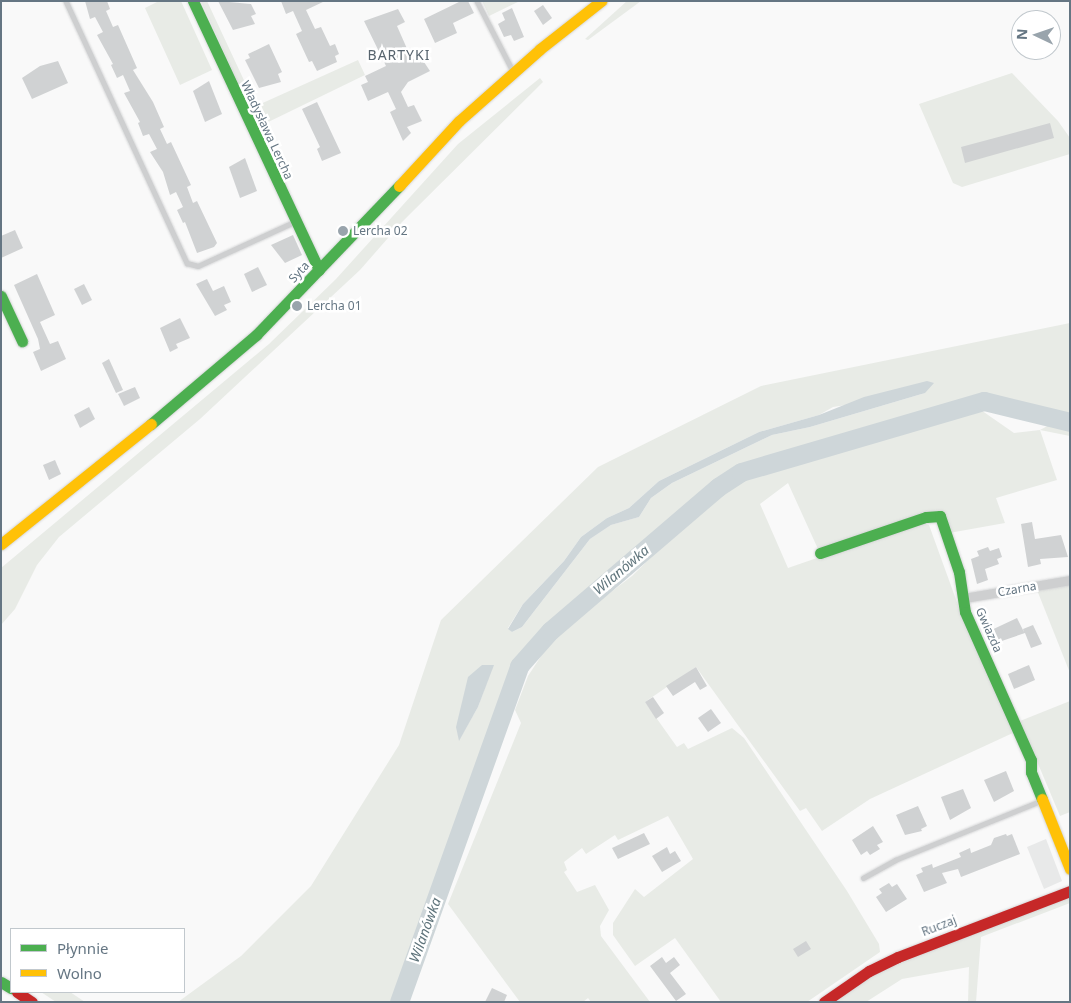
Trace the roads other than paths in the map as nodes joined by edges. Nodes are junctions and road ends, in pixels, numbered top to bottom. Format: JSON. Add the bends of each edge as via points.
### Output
{"nodes":[{"id":1,"x":66,"y":1,"type":"edge"},
{"id":2,"x":193,"y":1,"type":"edge"},
{"id":3,"x":477,"y":1,"type":"edge"},
{"id":4,"x":601,"y":1,"type":"edge"},
{"id":5,"x":513,"y":72,"type":"junction"},
{"id":6,"x":294,"y":222,"type":"junction"},
{"id":7,"x":319,"y":270,"type":"junction"},
{"id":8,"x":1,"y":296,"type":"edge"},
{"id":9,"x":22,"y":341,"type":"dead end"},
{"id":10,"x":1,"y":544,"type":"edge"},
{"id":11,"x":820,"y":553,"type":"dead end"},
{"id":12,"x":1070,"y":580,"type":"edge"},
{"id":13,"x":964,"y":598,"type":"junction"},
{"id":14,"x":1042,"y":801,"type":"junction"},
{"id":15,"x":1070,"y":869,"type":"edge"},
{"id":16,"x":863,"y":878,"type":"dead end"},
{"id":17,"x":1070,"y":890,"type":"edge"},
{"id":18,"x":18,"y":993,"type":"edge"},
{"id":19,"x":32,"y":1002,"type":"edge"},
{"id":20,"x":824,"y":1002,"type":"edge"}],
"edges":[{"from":1,"to":6,"type":"lane","via":[[188,263],[198,266]]},
{"from":2,"to":6,"type":"street","name":"Władysława Lercha"},
{"from":3,"to":5,"type":"lane"},
{"from":4,"to":5,"type":"street","name":"Syta"},
{"from":5,"to":7,"type":"street","name":"Syta","via":[[414,166]]},
{"from":6,"to":7,"type":"street","name":"Władysława Lercha"},
{"from":7,"to":10,"type":"street","name":"Syta","via":[[282,310],[190,394]]},
{"from":8,"to":9,"type":"street"},
{"from":11,"to":13,"type":"street","name":"Gwiazda","via":[[938,515],[959,572]]},
{"from":12,"to":13,"type":"street","name":"Czarna"},
{"from":13,"to":14,"type":"street","name":"Gwiazda","via":[[965,612],[1031,760],[1031,772]]},
{"from":14,"to":15,"type":"street","name":"Gwiazda"},
{"from":14,"to":16,"type":"lane","via":[[895,860]]},
{"from":17,"to":20,"type":"street","name":"Ruczaj","via":[[893,959]]},
{"from":18,"to":19,"type":"street"}]}
